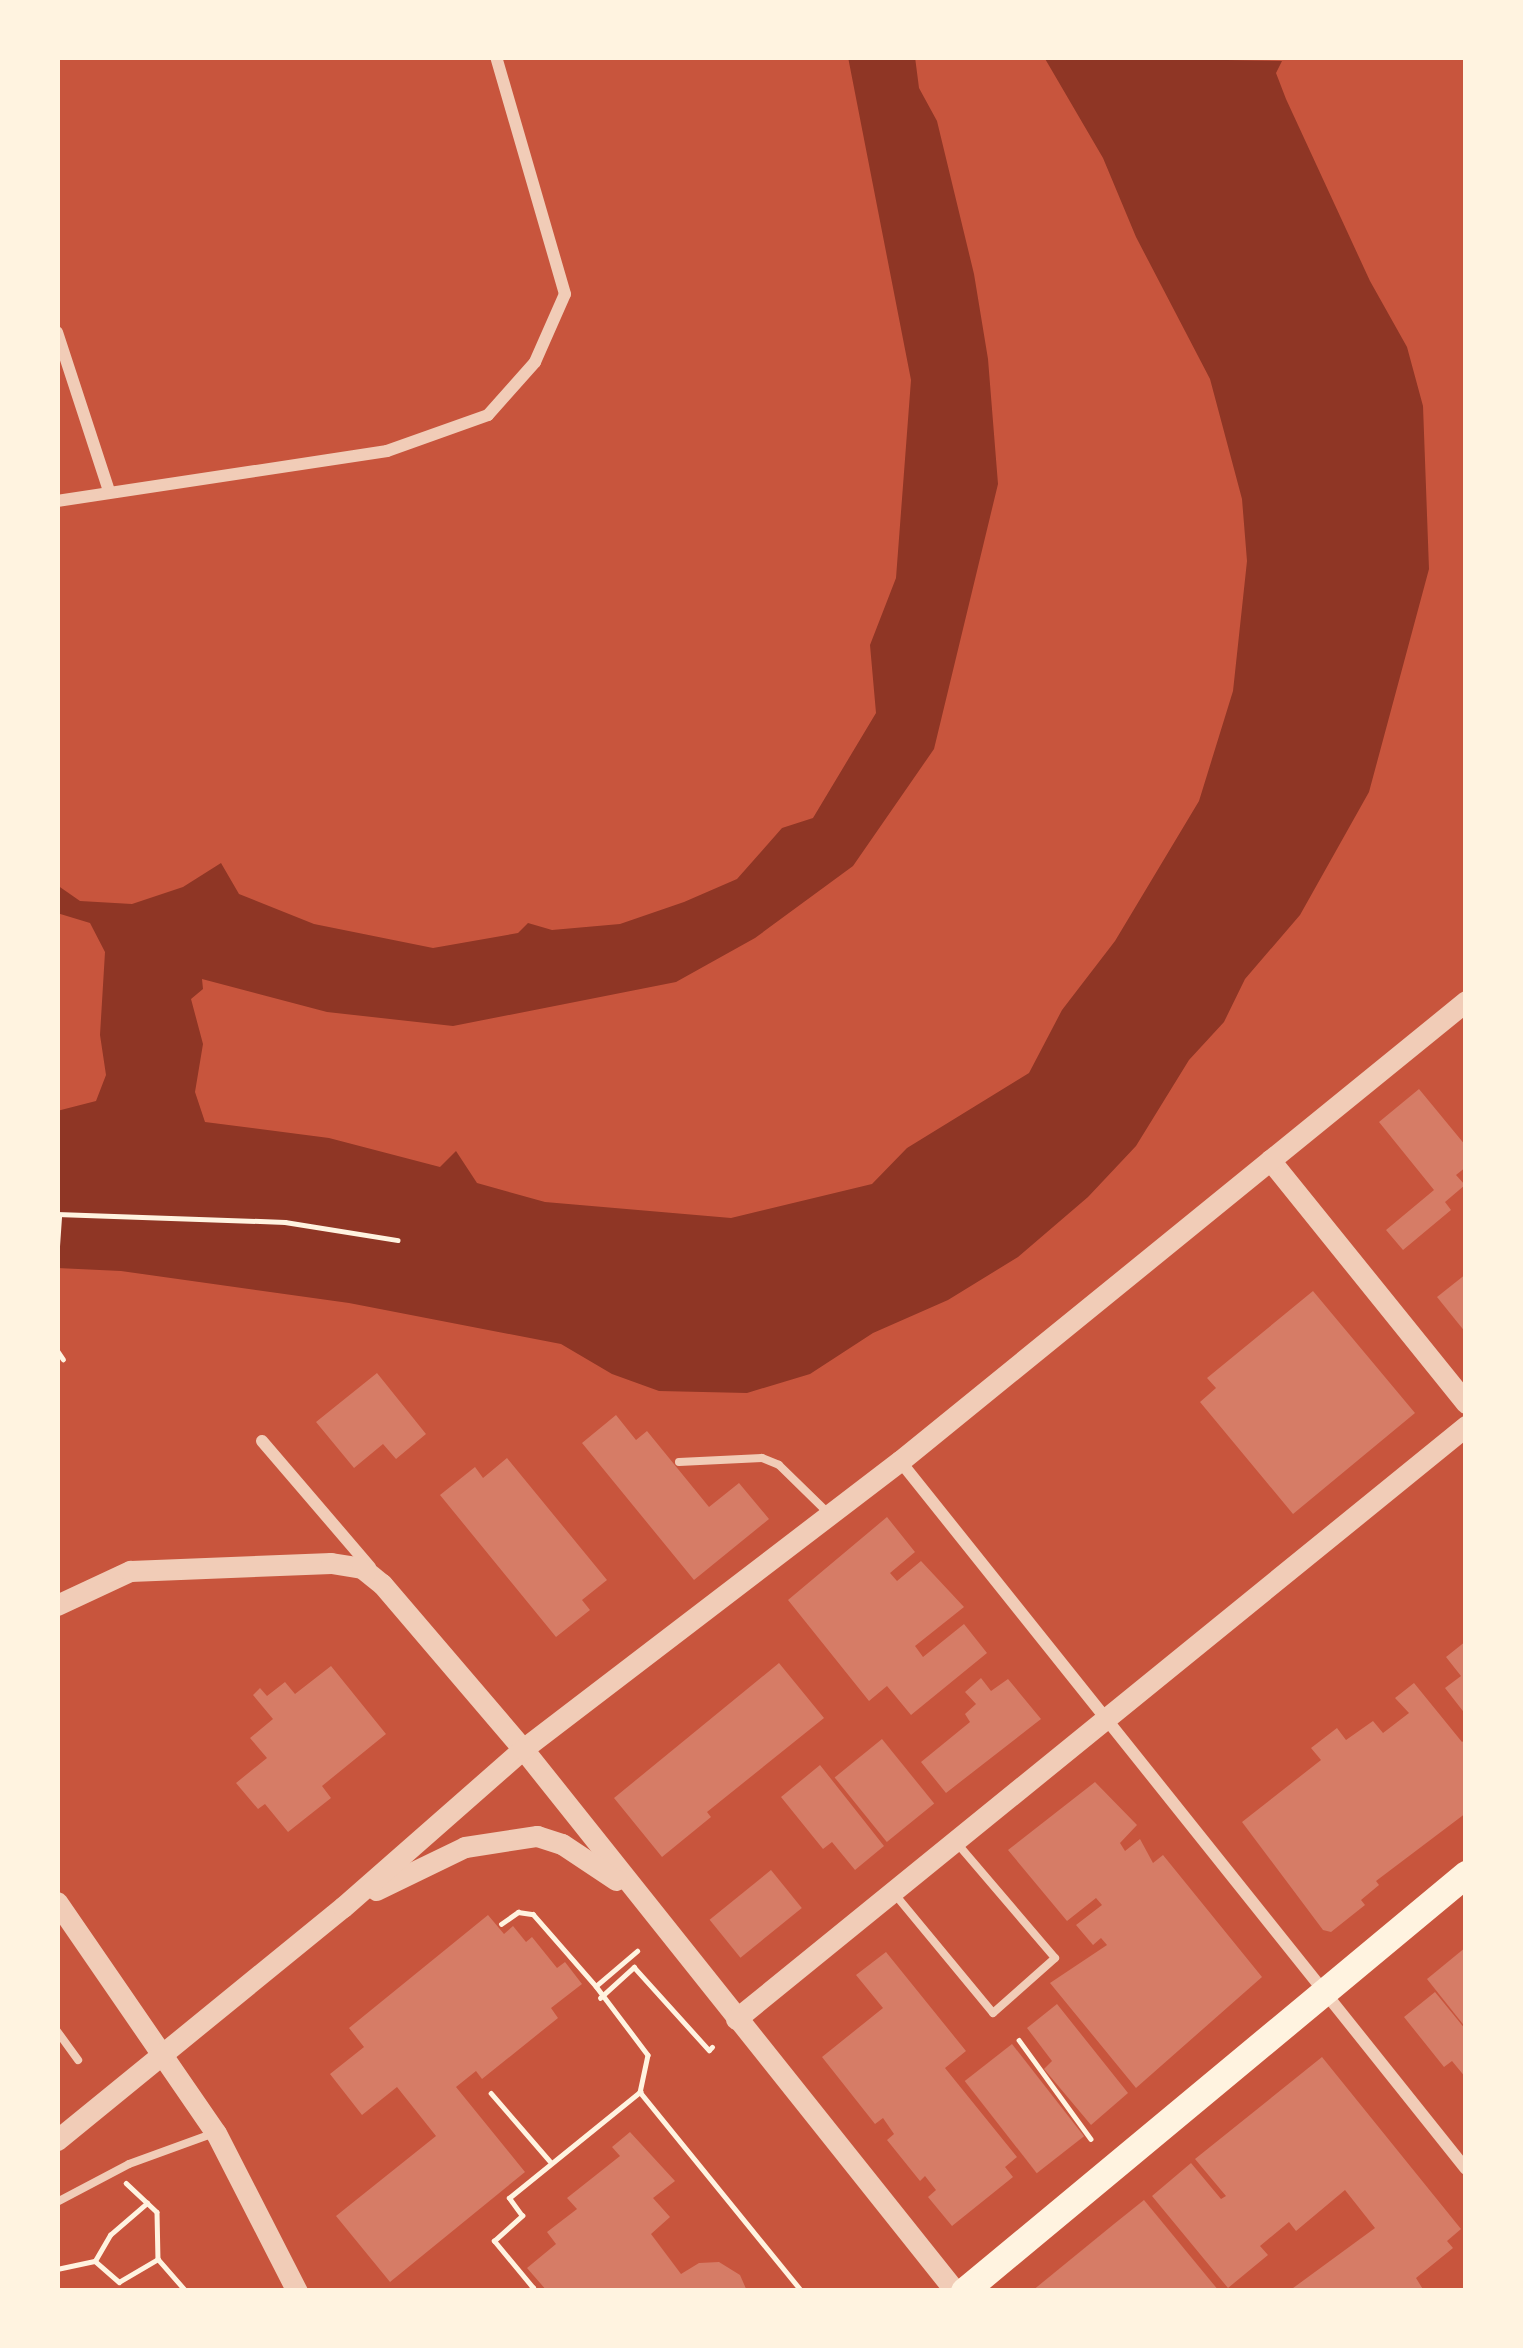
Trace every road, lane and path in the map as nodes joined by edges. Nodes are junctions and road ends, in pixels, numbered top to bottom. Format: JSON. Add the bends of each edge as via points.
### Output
{"nodes":[{"id":1,"x":496,"y":57,"type":"edge"},
{"id":2,"x":57,"y":332,"type":"edge"},
{"id":3,"x":109,"y":491,"type":"junction"},
{"id":4,"x":57,"y":501,"type":"edge"},
{"id":5,"x":1466,"y":1001,"type":"edge"},
{"id":6,"x":1270,"y":1160,"type":"junction"},
{"id":7,"x":58,"y":1214,"type":"edge"},
{"id":8,"x":398,"y":1240,"type":"dead end"},
{"id":9,"x":57,"y":1246,"type":"edge"},
{"id":10,"x":57,"y":1350,"type":"edge"},
{"id":11,"x":63,"y":1359,"type":"dead end"},
{"id":12,"x":1466,"y":1403,"type":"edge"},
{"id":13,"x":1466,"y":1426,"type":"edge"},
{"id":14,"x":262,"y":1441,"type":"dead end"},
{"id":15,"x":900,"y":1461,"type":"junction"},
{"id":16,"x":680,"y":1462,"type":"dead end"},
{"id":17,"x":830,"y":1515,"type":"junction"},
{"id":18,"x":382,"y":1583,"type":"junction"},
{"id":19,"x":57,"y":1605,"type":"edge"},
{"id":20,"x":1105,"y":1715,"type":"junction"},
{"id":21,"x":523,"y":1749,"type":"junction"},
{"id":22,"x":955,"y":1840,"type":"junction"},
{"id":23,"x":1466,"y":1874,"type":"edge"},
{"id":24,"x":892,"y":1891,"type":"junction"},
{"id":25,"x":635,"y":1893,"type":"junction"},
{"id":26,"x":57,"y":1902,"type":"edge"},
{"id":27,"x":344,"y":1907,"type":"junction"},
{"id":28,"x":501,"y":1924,"type":"dead end"},
{"id":29,"x":637,"y":1951,"type":"dead end"},
{"id":30,"x":596,"y":1986,"type":"junction"},
{"id":31,"x":1323,"y":1992,"type":"junction"},
{"id":32,"x":600,"y":1998,"type":"junction"},
{"id":33,"x":736,"y":2019,"type":"junction"},
{"id":34,"x":57,"y":2031,"type":"edge"},
{"id":35,"x":1019,"y":2039,"type":"dead end"},
{"id":36,"x":712,"y":2048,"type":"dead end"},
{"id":37,"x":78,"y":2060,"type":"dead end"},
{"id":38,"x":640,"y":2092,"type":"junction"},
{"id":39,"x":491,"y":2093,"type":"dead end"},
{"id":40,"x":216,"y":2133,"type":"junction"},
{"id":41,"x":1091,"y":2139,"type":"dead end"},
{"id":42,"x":57,"y":2140,"type":"edge"},
{"id":43,"x":552,"y":2163,"type":"junction"},
{"id":44,"x":1466,"y":2169,"type":"edge"},
{"id":45,"x":113,"y":2171,"type":"junction"},
{"id":46,"x":57,"y":2202,"type":"edge"},
{"id":47,"x":147,"y":2203,"type":"junction"},
{"id":48,"x":158,"y":2259,"type":"junction"},
{"id":49,"x":95,"y":2260,"type":"junction"},
{"id":50,"x":57,"y":2269,"type":"edge"},
{"id":51,"x":186,"y":2291,"type":"edge"},
{"id":52,"x":297,"y":2291,"type":"edge"},
{"id":53,"x":528,"y":2291,"type":"edge"},
{"id":54,"x":802,"y":2291,"type":"edge"},
{"id":55,"x":960,"y":2291,"type":"edge"}],
"edges":[{"from":1,"to":3,"type":"street","via":[[566,294],[535,362],[488,415],[387,451]]},
{"from":2,"to":3,"type":"street"},
{"from":3,"to":4,"type":"street"},
{"from":5,"to":6,"type":"street"},
{"from":6,"to":12,"type":"street"},
{"from":6,"to":15,"type":"street"},
{"from":7,"to":8,"type":"path","via":[[266,1220]]},
{"from":7,"to":9,"type":"path"},
{"from":10,"to":11,"type":"path"},
{"from":13,"to":20,"type":"street"},
{"from":14,"to":18,"type":"street"},
{"from":15,"to":17,"type":"street"},
{"from":15,"to":20,"type":"street"},
{"from":16,"to":17,"type":"lane","via":[[761,1458],[779,1465]]},
{"from":17,"to":21,"type":"street"},
{"from":18,"to":19,"type":"street","via":[[362,1568],[331,1563],[130,1571]]},
{"from":18,"to":21,"type":"street"},
{"from":20,"to":22,"type":"street"},
{"from":20,"to":31,"type":"street"},
{"from":21,"to":25,"type":"street"},
{"from":21,"to":27,"type":"street"},
{"from":22,"to":24,"type":"street"},
{"from":22,"to":24,"type":"lane","via":[[1055,1958],[993,2013]]},
{"from":23,"to":31,"type":"main road"},
{"from":24,"to":33,"type":"street"},
{"from":25,"to":27,"type":"street","via":[[537,1836],[465,1847]]},
{"from":25,"to":33,"type":"street"},
{"from":26,"to":40,"type":"street"},
{"from":27,"to":42,"type":"street"},
{"from":28,"to":30,"type":"path","via":[[518,1912],[533,1914]]},
{"from":29,"to":30,"type":"path"},
{"from":30,"to":32,"type":"path"},
{"from":31,"to":44,"type":"street"},
{"from":31,"to":55,"type":"main road"},
{"from":32,"to":36,"type":"path","via":[[634,1967]]},
{"from":32,"to":38,"type":"path","via":[[648,2055]]},
{"from":33,"to":55,"type":"street"},
{"from":34,"to":37,"type":"lane"},
{"from":35,"to":41,"type":"path"},
{"from":38,"to":43,"type":"path"},
{"from":38,"to":54,"type":"path"},
{"from":39,"to":43,"type":"path"},
{"from":40,"to":45,"type":"lane"},
{"from":40,"to":52,"type":"street"},
{"from":43,"to":53,"type":"path","via":[[509,2198],[522,2216],[494,2241]]},
{"from":45,"to":46,"type":"lane"},
{"from":45,"to":47,"type":"path"},
{"from":47,"to":48,"type":"path","via":[[157,2212]]},
{"from":47,"to":49,"type":"path"},
{"from":48,"to":49,"type":"path","via":[[119,2282]]},
{"from":48,"to":51,"type":"path"},
{"from":49,"to":50,"type":"path"}]}
